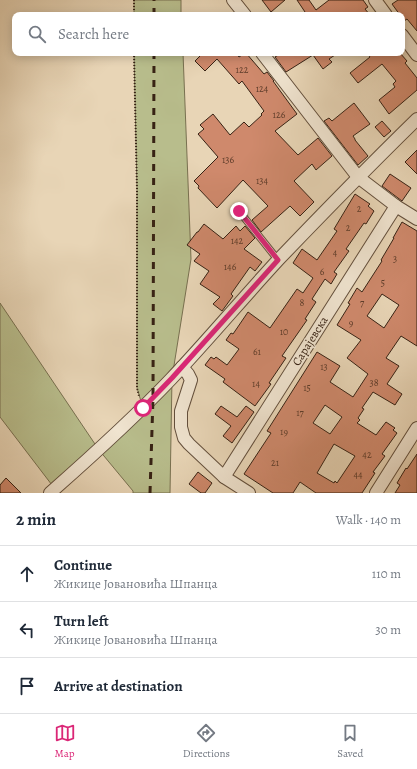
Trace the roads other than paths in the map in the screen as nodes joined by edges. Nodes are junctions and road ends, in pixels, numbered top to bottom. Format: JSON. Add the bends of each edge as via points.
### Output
{"nodes":[{"id":1,"x":233,"y":0,"type":"edge"},
{"id":2,"x":375,"y":0,"type":"edge"},
{"id":3,"x":243,"y":12,"type":"edge"},
{"id":4,"x":384,"y":12,"type":"edge"},
{"id":5,"x":405,"y":39,"type":"edge"},
{"id":6,"x":417,"y":55,"type":"edge"},
{"id":7,"x":264,"y":56,"type":"edge"},
{"id":8,"x":417,"y":119,"type":"edge"},
{"id":9,"x":358,"y":177,"type":"junction"},
{"id":10,"x":396,"y":206,"type":"junction"},
{"id":11,"x":239,"y":211,"type":"dead end"},
{"id":12,"x":417,"y":219,"type":"edge"},
{"id":13,"x":278,"y":260,"type":"junction"},
{"id":14,"x":182,"y":367,"type":"junction"},
{"id":15,"x":417,"y":428,"type":"edge"},
{"id":16,"x":224,"y":477,"type":"junction"},
{"id":17,"x":50,"y":493,"type":"edge"},
{"id":18,"x":249,"y":493,"type":"edge"},
{"id":19,"x":376,"y":493,"type":"edge"}],
"edges":[{"from":1,"to":3,"type":"street"},
{"from":2,"to":4,"type":"street"},
{"from":5,"to":6,"type":"street"},
{"from":7,"to":9,"type":"street"},
{"from":8,"to":9,"type":"street"},
{"from":9,"to":10,"type":"street"},
{"from":9,"to":13,"type":"street"},
{"from":10,"to":12,"type":"street"},
{"from":10,"to":16,"type":"street","name":"Сарајевска"},
{"from":11,"to":13,"type":"lane"},
{"from":13,"to":14,"type":"street"},
{"from":14,"to":16,"type":"street","via":[[191,380],[181,411],[184,438]]},
{"from":14,"to":17,"type":"street","via":[[143,408]]},
{"from":15,"to":19,"type":"street"},
{"from":16,"to":18,"type":"street"}]}
